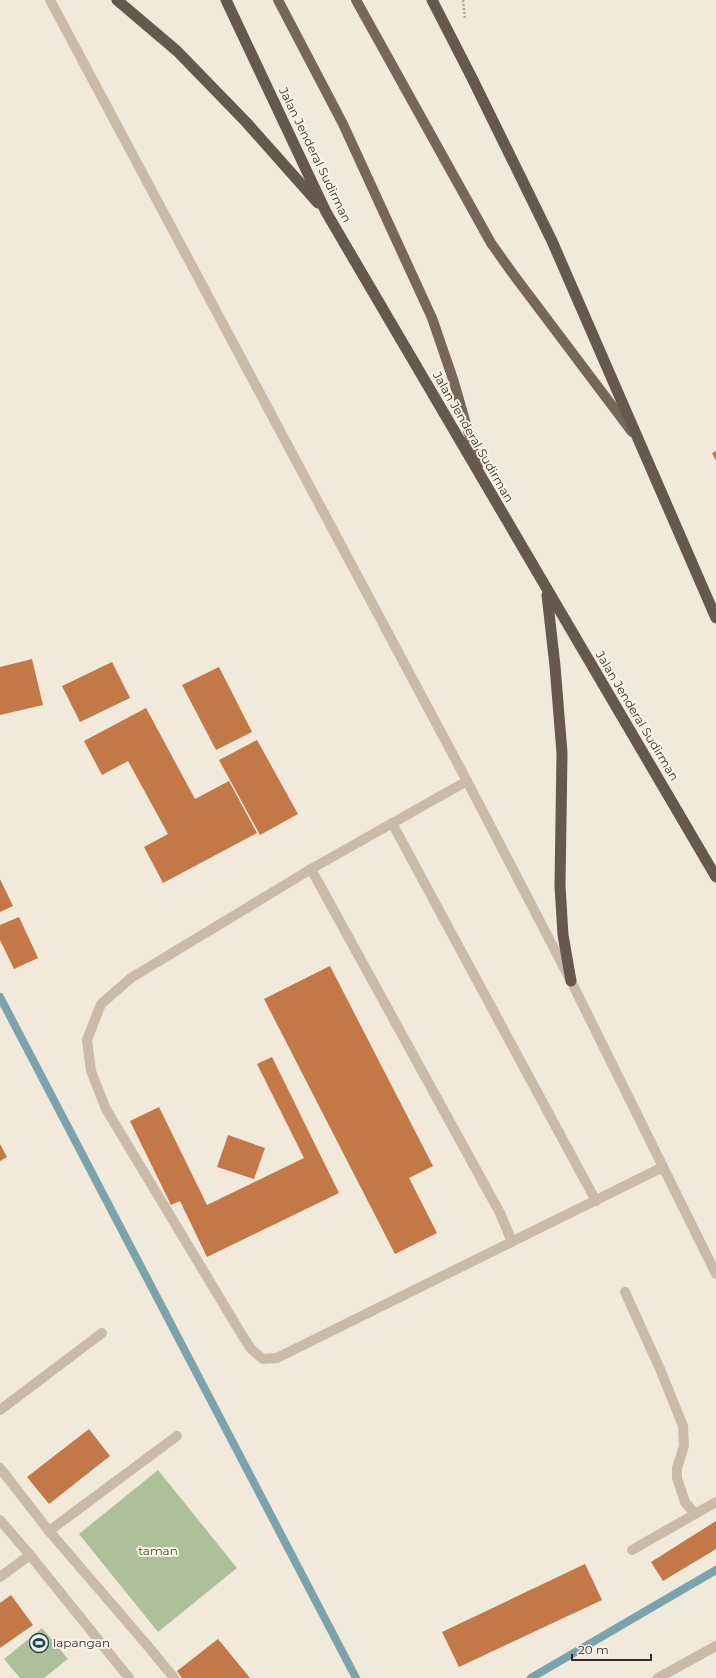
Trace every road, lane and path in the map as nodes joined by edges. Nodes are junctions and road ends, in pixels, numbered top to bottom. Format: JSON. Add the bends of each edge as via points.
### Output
{"nodes":[{"id":1,"x":50,"y":0,"type":"edge"},
{"id":2,"x":117,"y":0,"type":"edge"},
{"id":3,"x":226,"y":0,"type":"edge"},
{"id":4,"x":278,"y":0,"type":"edge"},
{"id":5,"x":356,"y":0,"type":"edge"},
{"id":6,"x":432,"y":0,"type":"edge"},
{"id":7,"x":326,"y":212,"type":"junction"},
{"id":8,"x":640,"y":442,"type":"junction"},
{"id":9,"x":480,"y":476,"type":"junction"},
{"id":10,"x":546,"y":589,"type":"junction"},
{"id":11,"x":716,"y":618,"type":"edge"},
{"id":12,"x":466,"y":781,"type":"junction"},
{"id":13,"x":392,"y":823,"type":"junction"},
{"id":14,"x":311,"y":869,"type":"junction"},
{"id":15,"x":716,"y":877,"type":"edge"},
{"id":16,"x":571,"y":981,"type":"junction"},
{"id":17,"x":663,"y":1167,"type":"junction"},
{"id":18,"x":596,"y":1201,"type":"junction"},
{"id":19,"x":512,"y":1242,"type":"junction"},
{"id":20,"x":716,"y":1274,"type":"edge"},
{"id":21,"x":626,"y":1292,"type":"dead end"},
{"id":22,"x":102,"y":1333,"type":"dead end"},
{"id":23,"x":0,"y":1410,"type":"edge"},
{"id":24,"x":177,"y":1436,"type":"dead end"},
{"id":25,"x":0,"y":1468,"type":"edge"},
{"id":26,"x":716,"y":1502,"type":"edge"},
{"id":27,"x":694,"y":1513,"type":"junction"},
{"id":28,"x":0,"y":1520,"type":"edge"},
{"id":29,"x":49,"y":1531,"type":"junction"},
{"id":30,"x":632,"y":1550,"type":"dead end"},
{"id":31,"x":30,"y":1555,"type":"junction"},
{"id":32,"x":0,"y":1577,"type":"edge"},
{"id":33,"x":716,"y":1646,"type":"edge"},
{"id":34,"x":129,"y":1678,"type":"edge"},
{"id":35,"x":174,"y":1678,"type":"edge"},
{"id":36,"x":658,"y":1678,"type":"edge"}],
"edges":[{"from":1,"to":12,"type":"street"},
{"from":2,"to":7,"type":"highway","via":[[177,51],[246,122]]},
{"from":3,"to":7,"type":"highway","name":"Jalan Jenderal Sudirman"},
{"from":4,"to":9,"type":"main road","via":[[343,124],[432,318],[454,382]]},
{"from":5,"to":8,"type":"main road","via":[[491,242]]},
{"from":6,"to":8,"type":"highway","via":[[552,241]]},
{"from":7,"to":9,"type":"highway","name":"Jalan Jenderal Sudirman"},
{"from":8,"to":11,"type":"highway"},
{"from":9,"to":10,"type":"highway","name":"Jalan Jenderal Sudirman"},
{"from":10,"to":15,"type":"highway","name":"Jalan Jenderal Sudirman"},
{"from":10,"to":16,"type":"highway","via":[[556,666],[562,753],[560,886],[563,935]]},
{"from":12,"to":13,"type":"street"},
{"from":12,"to":16,"type":"street"},
{"from":13,"to":14,"type":"street"},
{"from":13,"to":18,"type":"street"},
{"from":14,"to":19,"type":"street","via":[[500,1213]]},
{"from":14,"to":19,"type":"street","via":[[131,978],[102,1004],[87,1040],[91,1071],[106,1109],[242,1335],[251,1349],[263,1359],[277,1358]]},
{"from":16,"to":17,"type":"street"},
{"from":17,"to":18,"type":"street"},
{"from":17,"to":20,"type":"street"},
{"from":18,"to":19,"type":"street"},
{"from":21,"to":27,"type":"street","via":[[683,1426],[684,1446],[677,1478],[685,1502]]},
{"from":22,"to":23,"type":"street"},
{"from":24,"to":29,"type":"street"},
{"from":25,"to":29,"type":"street"},
{"from":26,"to":27,"type":"street"},
{"from":27,"to":30,"type":"street"},
{"from":28,"to":31,"type":"street"},
{"from":29,"to":35,"type":"street"},
{"from":31,"to":32,"type":"street"},
{"from":31,"to":34,"type":"street"},
{"from":33,"to":36,"type":"street"}]}
